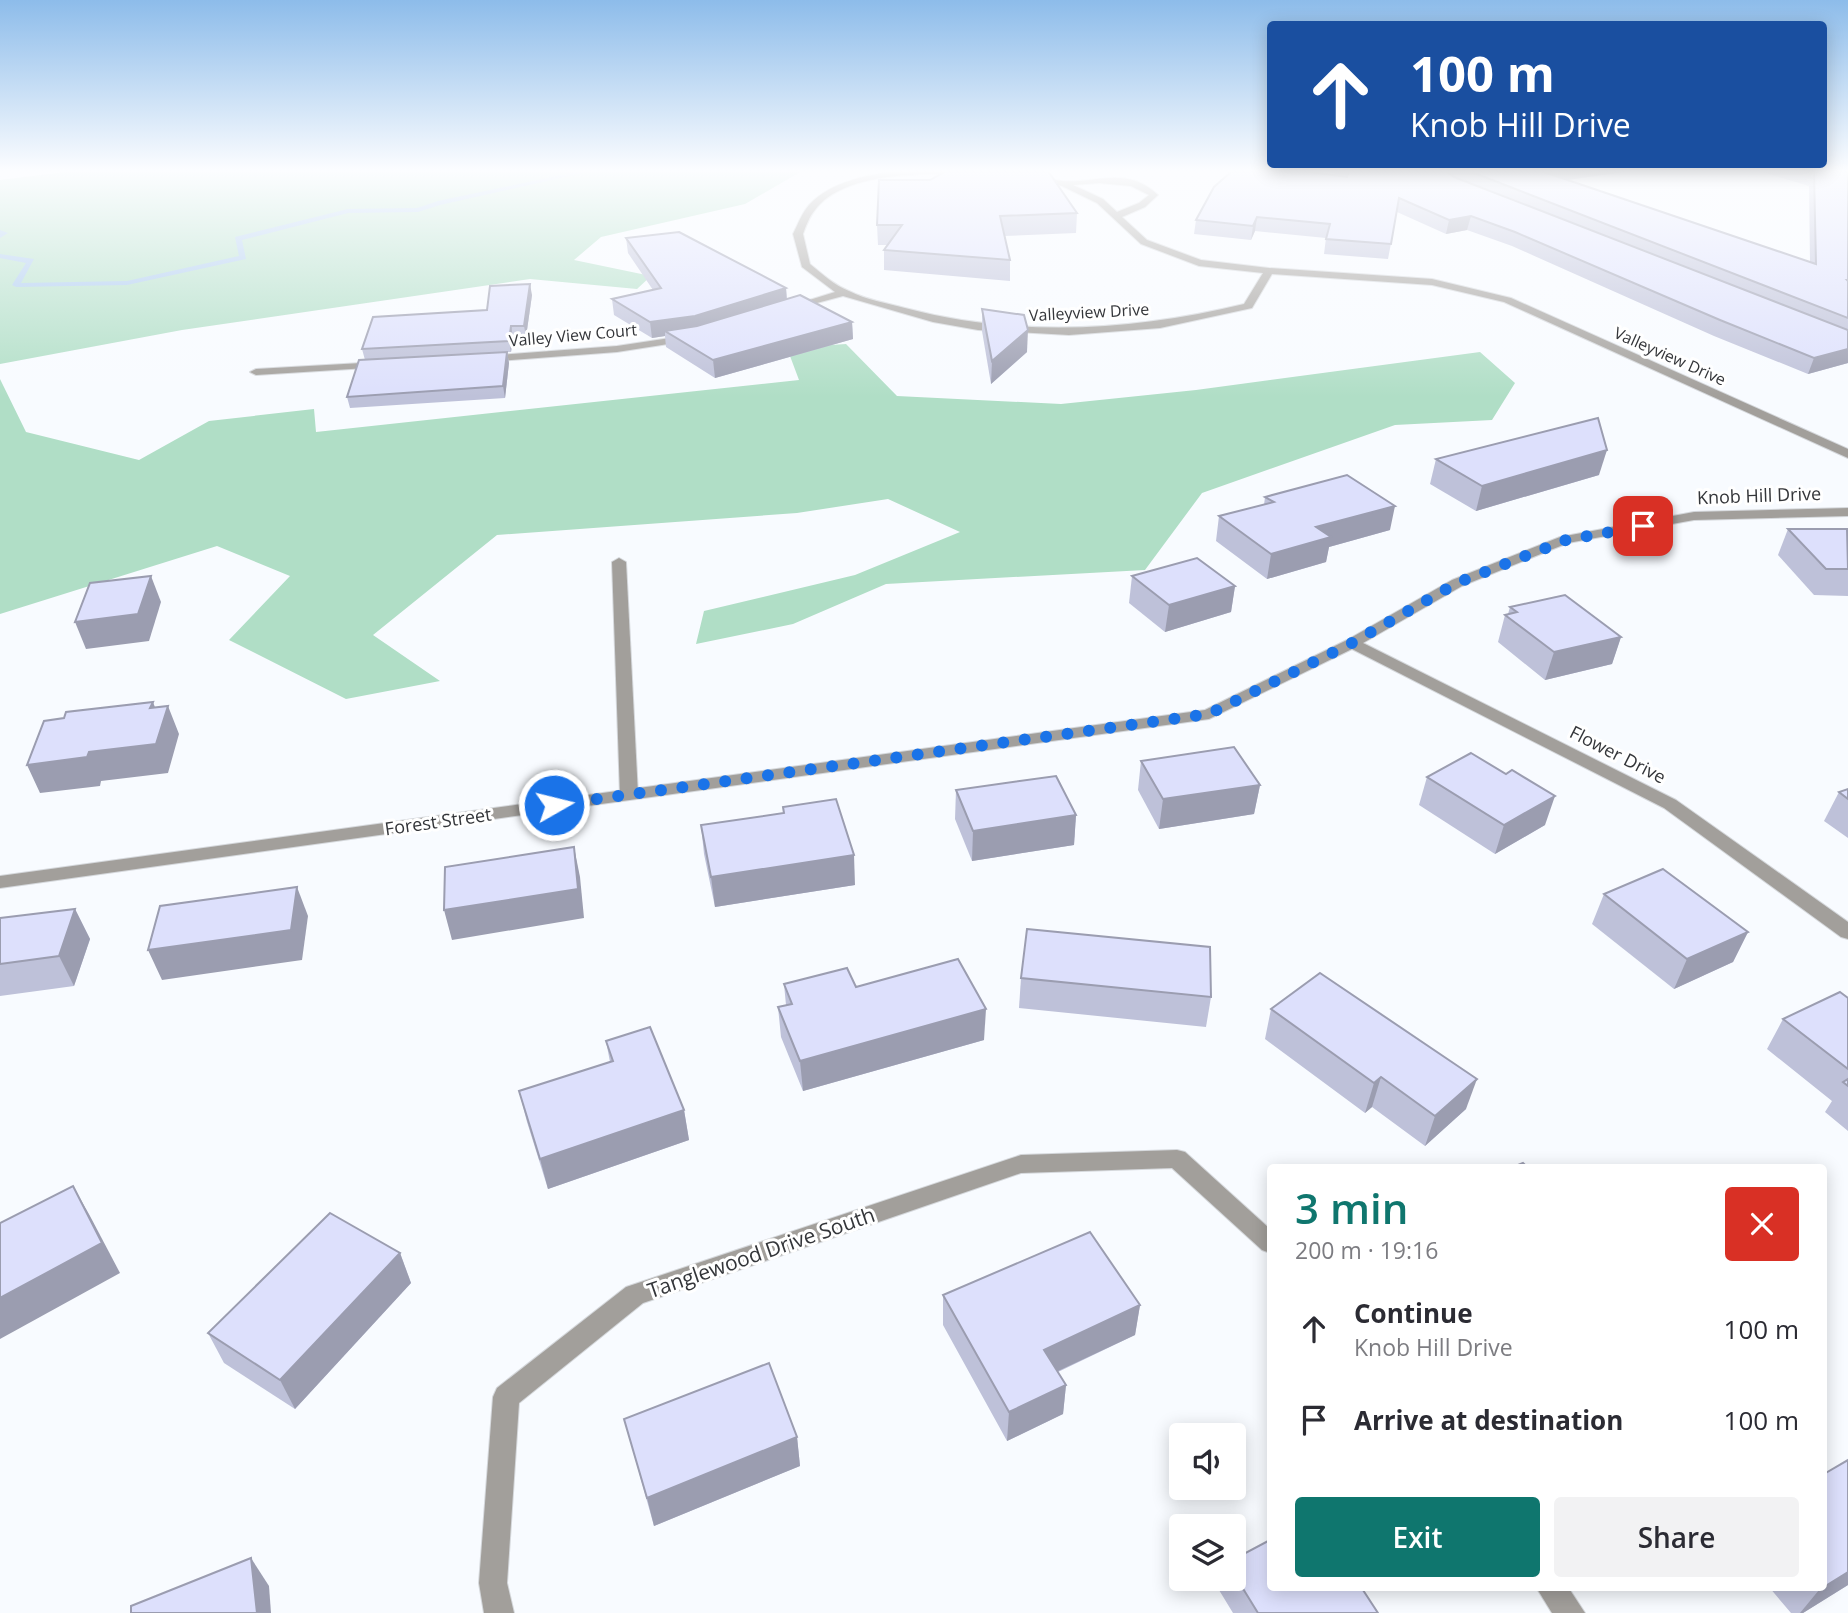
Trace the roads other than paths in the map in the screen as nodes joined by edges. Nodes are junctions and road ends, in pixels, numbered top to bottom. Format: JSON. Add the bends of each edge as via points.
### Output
{"nodes":[{"id":1,"x":801,"y":246,"type":"edge"},
{"id":2,"x":1155,"y":246,"type":"edge"},
{"id":3,"x":1269,"y":271,"type":"junction"},
{"id":4,"x":844,"y":293,"type":"junction"},
{"id":5,"x":778,"y":313,"type":"edge"},
{"id":6,"x":698,"y":337,"type":"edge"},
{"id":7,"x":466,"y":360,"type":"edge"},
{"id":8,"x":396,"y":364,"type":"edge"},
{"id":9,"x":256,"y":372,"type":"dead end"},
{"id":10,"x":1848,"y":454,"type":"edge"},
{"id":11,"x":1848,"y":512,"type":"edge"},
{"id":12,"x":619,"y":562,"type":"dead end"},
{"id":13,"x":1352,"y":643,"type":"junction"},
{"id":14,"x":1209,"y":714,"type":"joint"},
{"id":15,"x":629,"y":795,"type":"junction"},
{"id":16,"x":0,"y":882,"type":"edge"},
{"id":17,"x":1848,"y":932,"type":"edge"},
{"id":18,"x":1267,"y":1240,"type":"edge"},
{"id":19,"x":1553,"y":1591,"type":"edge"},
{"id":20,"x":499,"y":1613,"type":"edge"},
{"id":21,"x":1570,"y":1613,"type":"edge"}],
"edges":[{"from":1,"to":4,"type":"street","name":"Valleyview Drive","via":[[805,265]]},
{"from":2,"to":3,"type":"street","name":"Valleyview Drive","via":[[1199,263]]},
{"from":3,"to":4,"type":"street","name":"Valleyview Drive","via":[[1248,306],[1196,321],[1112,330],[1024,331],[928,319]]},
{"from":3,"to":10,"type":"street","name":"Valleyview Drive","via":[[1432,282],[1507,300]]},
{"from":4,"to":5,"type":"street"},
{"from":6,"to":7,"type":"street","name":"Valley View Court","via":[[617,349]]},
{"from":8,"to":9,"type":"street"},
{"from":11,"to":13,"type":"street","name":"Knob Hill Drive","via":[[1694,516],[1566,540],[1457,583]]},
{"from":12,"to":15,"type":"street"},
{"from":13,"to":14,"type":"street","name":"Knob Hill Drive"},
{"from":13,"to":17,"type":"street","name":"Flower Drive","via":[[1670,804]]},
{"from":14,"to":15,"type":"street","name":"Forest Street"},
{"from":15,"to":16,"type":"street","name":"Forest Street"},
{"from":18,"to":20,"type":"street","name":"Tanglewood Drive South","via":[[1177,1159],[1021,1164],[635,1295],[506,1397],[493,1583]]},
{"from":19,"to":21,"type":"street"}]}
